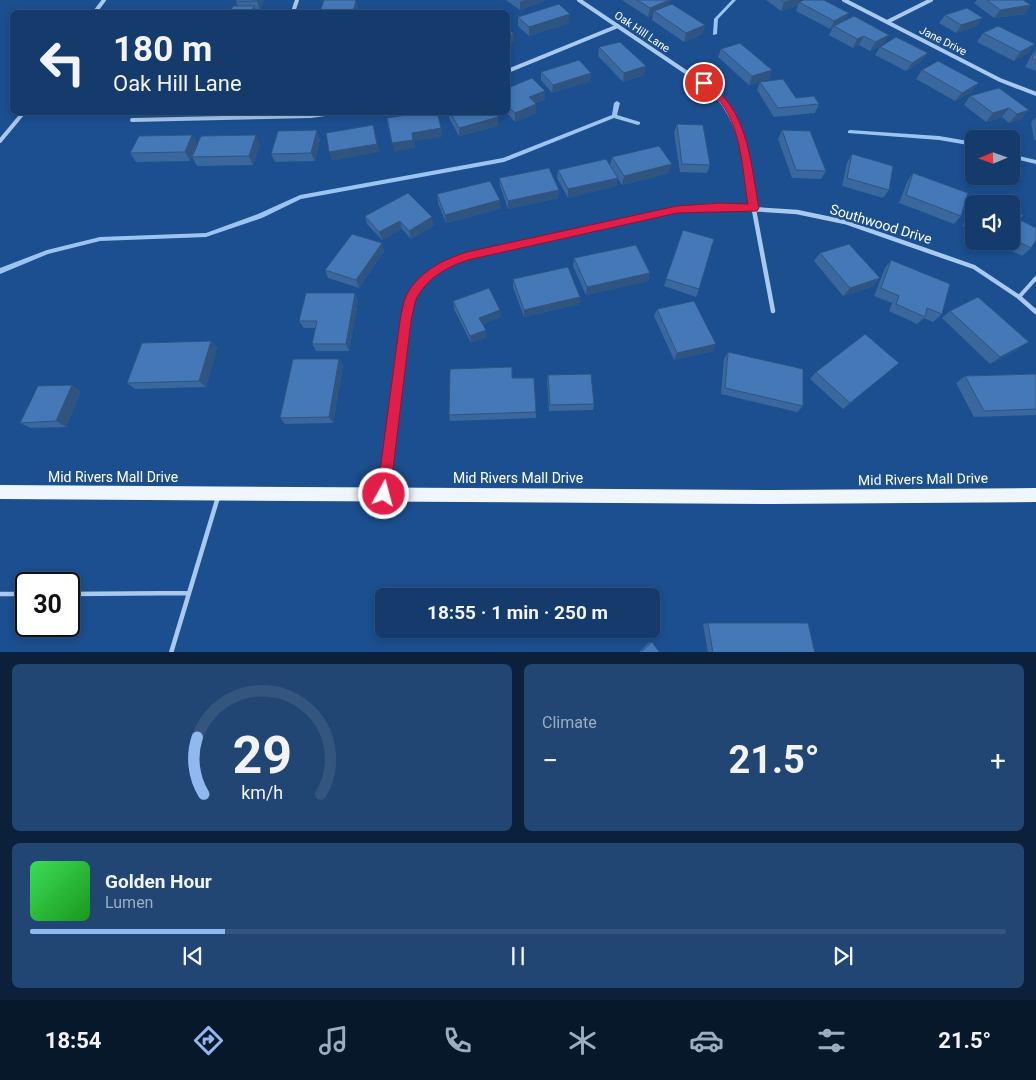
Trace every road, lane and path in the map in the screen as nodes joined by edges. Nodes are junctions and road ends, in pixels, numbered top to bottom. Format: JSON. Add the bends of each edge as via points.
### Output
{"nodes":[{"id":1,"x":579,"y":0,"type":"edge"},
{"id":2,"x":844,"y":0,"type":"edge"},
{"id":3,"x":931,"y":0,"type":"edge"},
{"id":4,"x":887,"y":22,"type":"junction"},
{"id":5,"x":618,"y":26,"type":"junction"},
{"id":6,"x":510,"y":70,"type":"edge"},
{"id":7,"x":1036,"y":94,"type":"edge"},
{"id":8,"x":22,"y":115,"type":"edge"},
{"id":9,"x":256,"y":115,"type":"edge"},
{"id":10,"x":319,"y":115,"type":"edge"},
{"id":11,"x":255,"y":118,"type":"junction"},
{"id":12,"x":132,"y":120,"type":"dead end"},
{"id":13,"x":0,"y":141,"type":"edge"},
{"id":14,"x":754,"y":208,"type":"junction"},
{"id":15,"x":1036,"y":278,"type":"edge"},
{"id":16,"x":1019,"y":297,"type":"junction"},
{"id":17,"x":773,"y":311,"type":"dead end"},
{"id":18,"x":1036,"y":312,"type":"edge"},
{"id":19,"x":0,"y":492,"type":"edge"},
{"id":20,"x":219,"y":494,"type":"junction"},
{"id":21,"x":384,"y":494,"type":"junction"},
{"id":22,"x":1036,"y":495,"type":"edge"},
{"id":23,"x":189,"y":593,"type":"junction"},
{"id":24,"x":0,"y":594,"type":"edge"},
{"id":25,"x":15,"y":594,"type":"edge"},
{"id":26,"x":80,"y":594,"type":"edge"},
{"id":27,"x":171,"y":652,"type":"edge"}],
"edges":[{"from":1,"to":5,"type":"street","name":"Oak Hill Lane"},
{"from":2,"to":4,"type":"street","name":"Jane Drive"},
{"from":3,"to":4,"type":"street"},
{"from":4,"to":7,"type":"street","name":"Jane Drive","via":[[1000,80]]},
{"from":5,"to":6,"type":"street"},
{"from":5,"to":14,"type":"street","name":"Oak Hill Lane","via":[[720,96],[733,116],[741,139]]},
{"from":8,"to":13,"type":"street"},
{"from":9,"to":11,"type":"street"},
{"from":10,"to":11,"type":"street"},
{"from":11,"to":12,"type":"street"},
{"from":14,"to":16,"type":"street","name":"Southwood Drive","via":[[797,212],[854,225],[974,268]]},
{"from":14,"to":17,"type":"street","name":"Oak Hill Lane"},
{"from":14,"to":21,"type":"street","name":"Southwood Drive","via":[[677,210],[467,256],[443,265],[412,296]]},
{"from":15,"to":16,"type":"lane"},
{"from":16,"to":18,"type":"street","name":"Southwood Drive"},
{"from":19,"to":20,"type":"main road","name":"Mid Rivers Mall Drive"},
{"from":20,"to":21,"type":"main road","name":"Mid Rivers Mall Drive"},
{"from":20,"to":23,"type":"lane"},
{"from":21,"to":22,"type":"main road","name":"Mid Rivers Mall Drive"},
{"from":23,"to":26,"type":"lane"},
{"from":23,"to":27,"type":"lane"},
{"from":24,"to":25,"type":"lane"}]}
